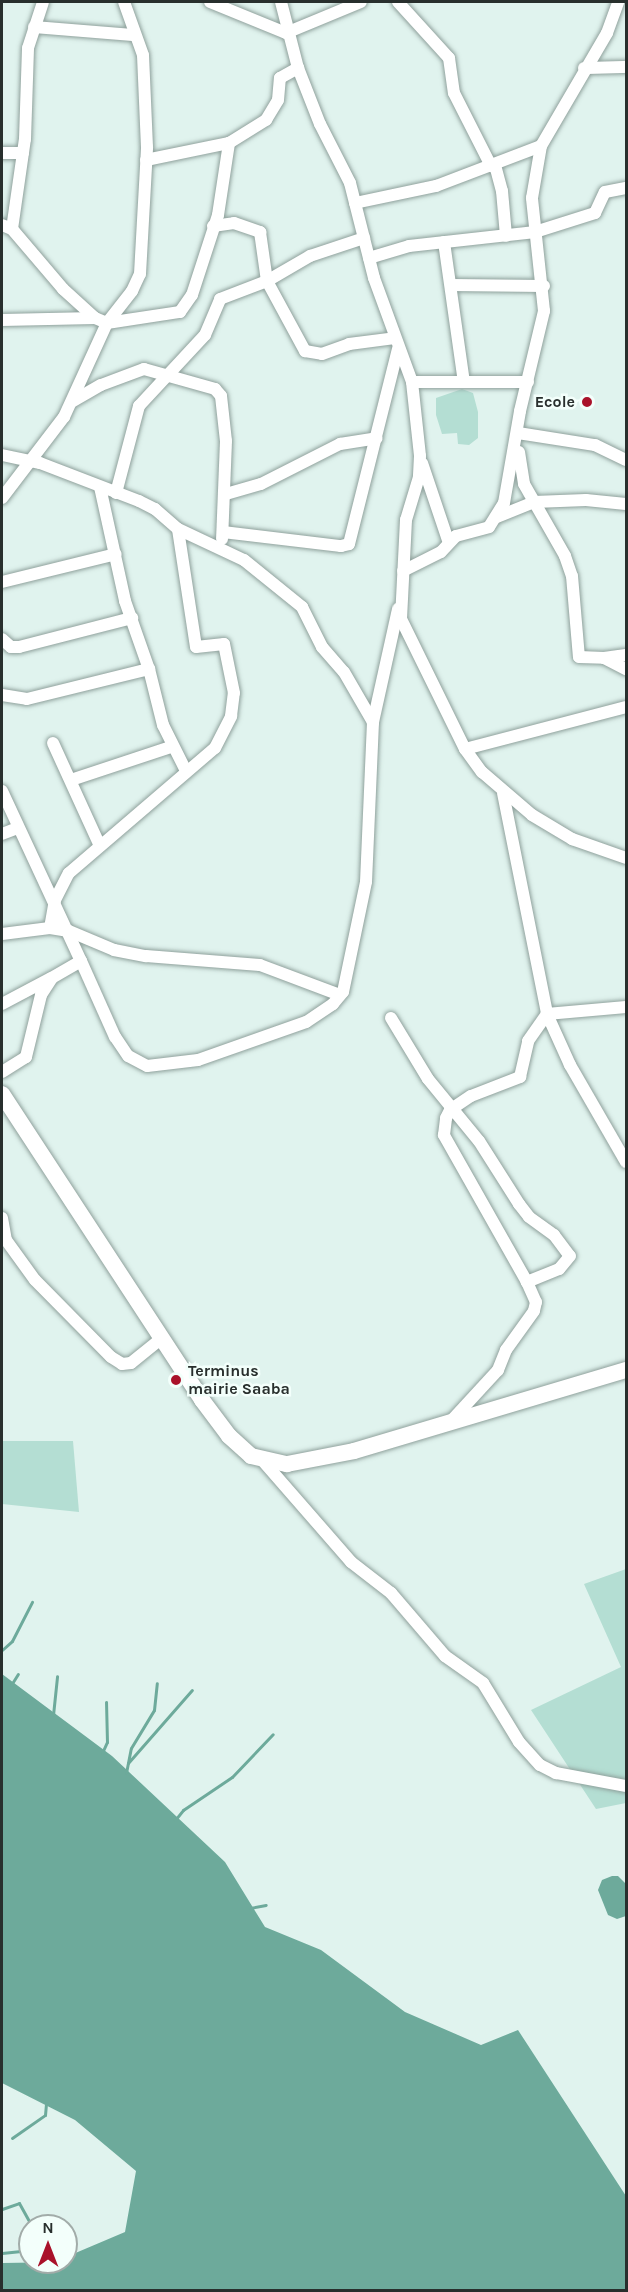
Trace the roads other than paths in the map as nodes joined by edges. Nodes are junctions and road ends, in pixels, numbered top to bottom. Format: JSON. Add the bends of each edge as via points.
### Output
{"nodes":[{"id":1,"x":43,"y":2,"type":"edge"},
{"id":2,"x":113,"y":2,"type":"edge"},
{"id":3,"x":210,"y":2,"type":"edge"},
{"id":4,"x":281,"y":2,"type":"edge"},
{"id":5,"x":361,"y":2,"type":"edge"},
{"id":6,"x":398,"y":2,"type":"edge"},
{"id":7,"x":618,"y":2,"type":"edge"},
{"id":8,"x":125,"y":5,"type":"edge"},
{"id":9,"x":336,"y":5,"type":"edge"},
{"id":10,"x":34,"y":27,"type":"junction"},
{"id":11,"x":286,"y":33,"type":"junction"},
{"id":12,"x":133,"y":35,"type":"junction"},
{"id":13,"x":627,"y":67,"type":"edge"},
{"id":14,"x":298,"y":68,"type":"junction"},
{"id":15,"x":584,"y":68,"type":"junction"},
{"id":16,"x":229,"y":143,"type":"junction"},
{"id":17,"x":541,"y":146,"type":"junction"},
{"id":18,"x":2,"y":153,"type":"edge"},
{"id":19,"x":23,"y":153,"type":"junction"},
{"id":20,"x":146,"y":160,"type":"junction"},
{"id":21,"x":493,"y":166,"type":"junction"},
{"id":22,"x":627,"y":188,"type":"edge"},
{"id":23,"x":355,"y":202,"type":"junction"},
{"id":24,"x":213,"y":226,"type":"junction"},
{"id":25,"x":7,"y":227,"type":"edge"},
{"id":26,"x":535,"y":232,"type":"junction"},
{"id":27,"x":506,"y":236,"type":"junction"},
{"id":28,"x":364,"y":238,"type":"junction"},
{"id":29,"x":444,"y":242,"type":"junction"},
{"id":30,"x":369,"y":258,"type":"junction"},
{"id":31,"x":267,"y":281,"type":"junction"},
{"id":32,"x":451,"y":285,"type":"junction"},
{"id":33,"x":544,"y":286,"type":"junction"},
{"id":34,"x":2,"y":320,"type":"edge"},
{"id":35,"x":101,"y":320,"type":"junction"},
{"id":36,"x":397,"y":343,"type":"junction"},
{"id":37,"x":165,"y":375,"type":"junction"},
{"id":38,"x":412,"y":382,"type":"junction"},
{"id":39,"x":464,"y":382,"type":"junction"},
{"id":40,"x":528,"y":382,"type":"junction"},
{"id":41,"x":73,"y":401,"type":"junction"},
{"id":42,"x":518,"y":437,"type":"junction"},
{"id":43,"x":377,"y":438,"type":"junction"},
{"id":44,"x":2,"y":455,"type":"edge"},
{"id":45,"x":420,"y":456,"type":"junction"},
{"id":46,"x":627,"y":459,"type":"edge"},
{"id":47,"x":30,"y":462,"type":"junction"},
{"id":48,"x":100,"y":487,"type":"junction"},
{"id":49,"x":116,"y":493,"type":"junction"},
{"id":50,"x":226,"y":494,"type":"junction"},
{"id":51,"x":2,"y":498,"type":"edge"},
{"id":52,"x":534,"y":502,"type":"junction"},
{"id":53,"x":627,"y":504,"type":"edge"},
{"id":54,"x":497,"y":517,"type":"junction"},
{"id":55,"x":178,"y":529,"type":"junction"},
{"id":56,"x":223,"y":532,"type":"junction"},
{"id":57,"x":449,"y":543,"type":"junction"},
{"id":58,"x":221,"y":549,"type":"junction"},
{"id":59,"x":116,"y":554,"type":"junction"},
{"id":60,"x":403,"y":571,"type":"junction"},
{"id":61,"x":2,"y":582,"type":"edge"},
{"id":62,"x":399,"y":608,"type":"junction"},
{"id":63,"x":132,"y":618,"type":"junction"},
{"id":64,"x":2,"y":639,"type":"edge"},
{"id":65,"x":627,"y":655,"type":"edge"},
{"id":66,"x":604,"y":658,"type":"junction"},
{"id":67,"x":149,"y":669,"type":"junction"},
{"id":68,"x":627,"y":669,"type":"edge"},
{"id":69,"x":2,"y":695,"type":"edge"},
{"id":70,"x":627,"y":707,"type":"edge"},
{"id":71,"x":373,"y":722,"type":"junction"},
{"id":72,"x":53,"y":743,"type":"dead end"},
{"id":73,"x":171,"y":747,"type":"junction"},
{"id":74,"x":465,"y":749,"type":"junction"},
{"id":75,"x":186,"y":771,"type":"junction"},
{"id":76,"x":71,"y":780,"type":"junction"},
{"id":77,"x":2,"y":791,"type":"edge"},
{"id":78,"x":503,"y":793,"type":"junction"},
{"id":79,"x":18,"y":828,"type":"junction"},
{"id":80,"x":2,"y":834,"type":"edge"},
{"id":81,"x":100,"y":846,"type":"junction"},
{"id":82,"x":627,"y":858,"type":"edge"},
{"id":83,"x":55,"y":900,"type":"junction"},
{"id":84,"x":50,"y":928,"type":"junction"},
{"id":85,"x":69,"y":931,"type":"junction"},
{"id":86,"x":2,"y":934,"type":"edge"},
{"id":87,"x":81,"y":962,"type":"junction"},
{"id":88,"x":52,"y":978,"type":"junction"},
{"id":89,"x":340,"y":995,"type":"junction"},
{"id":90,"x":2,"y":1004,"type":"edge"},
{"id":91,"x":627,"y":1007,"type":"edge"},
{"id":92,"x":547,"y":1014,"type":"junction"},
{"id":93,"x":391,"y":1018,"type":"dead end"},
{"id":94,"x":2,"y":1072,"type":"edge"},
{"id":95,"x":2,"y":1094,"type":"edge"},
{"id":96,"x":450,"y":1110,"type":"junction"},
{"id":97,"x":627,"y":1161,"type":"edge"},
{"id":98,"x":2,"y":1218,"type":"edge"},
{"id":99,"x":527,"y":1282,"type":"junction"},
{"id":100,"x":162,"y":1338,"type":"junction"},
{"id":101,"x":627,"y":1370,"type":"edge"},
{"id":102,"x":452,"y":1420,"type":"junction"},
{"id":103,"x":263,"y":1461,"type":"junction"},
{"id":104,"x":627,"y":1786,"type":"edge"}],
"edges":[{"from":1,"to":10,"type":"street"},
{"from":2,"to":8,"type":"street"},
{"from":3,"to":11,"type":"street"},
{"from":4,"to":11,"type":"street"},
{"from":5,"to":9,"type":"street"},
{"from":6,"to":21,"type":"street","via":[[449,58],[454,93]]},
{"from":7,"to":15,"type":"street","via":[[607,33]]},
{"from":8,"to":12,"type":"street"},
{"from":9,"to":11,"type":"street"},
{"from":10,"to":12,"type":"street"},
{"from":10,"to":19,"type":"street","via":[[28,48]]},
{"from":11,"to":14,"type":"street"},
{"from":12,"to":20,"type":"street","via":[[143,55]]},
{"from":13,"to":15,"type":"street"},
{"from":14,"to":16,"type":"street","via":[[280,78],[278,100],[266,120]]},
{"from":14,"to":23,"type":"street"},
{"from":15,"to":17,"type":"street"},
{"from":16,"to":20,"type":"street"},
{"from":16,"to":24,"type":"street","via":[[225,183]]},
{"from":17,"to":21,"type":"street"},
{"from":17,"to":26,"type":"street","via":[[532,198]]},
{"from":18,"to":19,"type":"street"},
{"from":19,"to":25,"type":"street"},
{"from":20,"to":35,"type":"street","via":[[141,201],[141,267],[132,291]]},
{"from":21,"to":23,"type":"street","via":[[436,186]]},
{"from":21,"to":27,"type":"street"},
{"from":22,"to":26,"type":"street","via":[[605,192],[594,213]]},
{"from":23,"to":28,"type":"street"},
{"from":24,"to":31,"type":"street","via":[[234,223],[258,230]]},
{"from":24,"to":35,"type":"street","via":[[188,306],[169,316]]},
{"from":25,"to":35,"type":"street","via":[[63,289]]},
{"from":26,"to":27,"type":"street"},
{"from":26,"to":33,"type":"street"},
{"from":27,"to":29,"type":"street"},
{"from":28,"to":30,"type":"street"},
{"from":28,"to":31,"type":"street","via":[[310,256]]},
{"from":29,"to":30,"type":"street","via":[[409,246]]},
{"from":29,"to":32,"type":"street"},
{"from":30,"to":36,"type":"street"},
{"from":31,"to":36,"type":"street","via":[[305,351],[311,354]]},
{"from":31,"to":37,"type":"street","via":[[220,299],[205,335]]},
{"from":32,"to":33,"type":"street"},
{"from":32,"to":39,"type":"street"},
{"from":33,"to":40,"type":"street","via":[[544,311]]},
{"from":34,"to":35,"type":"street"},
{"from":35,"to":41,"type":"street"},
{"from":36,"to":38,"type":"street"},
{"from":36,"to":43,"type":"street"},
{"from":37,"to":41,"type":"street","via":[[136,371]]},
{"from":37,"to":49,"type":"street","via":[[135,414],[124,475]]},
{"from":37,"to":50,"type":"street","via":[[218,392],[226,441]]},
{"from":38,"to":39,"type":"street"},
{"from":38,"to":45,"type":"street"},
{"from":39,"to":40,"type":"street"},
{"from":40,"to":42,"type":"street"},
{"from":41,"to":47,"type":"street"},
{"from":42,"to":46,"type":"street","via":[[595,445]]},
{"from":42,"to":52,"type":"street","via":[[524,484]]},
{"from":42,"to":54,"type":"street","via":[[504,503]]},
{"from":43,"to":50,"type":"street","via":[[340,444],[261,484]]},
{"from":43,"to":56,"type":"street","via":[[346,546]]},
{"from":44,"to":47,"type":"street"},
{"from":45,"to":57,"type":"street"},
{"from":45,"to":60,"type":"street","via":[[419,477],[406,520]]},
{"from":47,"to":48,"type":"street"},
{"from":47,"to":51,"type":"street"},
{"from":48,"to":49,"type":"street"},
{"from":48,"to":59,"type":"street"},
{"from":49,"to":55,"type":"street","via":[[150,505]]},
{"from":50,"to":56,"type":"street"},
{"from":52,"to":53,"type":"street","via":[[586,500]]},
{"from":52,"to":54,"type":"street"},
{"from":52,"to":66,"type":"street","via":[[572,576],[579,657]]},
{"from":54,"to":57,"type":"street","via":[[489,527],[456,536]]},
{"from":55,"to":58,"type":"street"},
{"from":55,"to":75,"type":"street","via":[[196,647],[224,644],[235,706],[214,748]]},
{"from":56,"to":58,"type":"street"},
{"from":57,"to":60,"type":"street","via":[[441,552]]},
{"from":58,"to":71,"type":"street","via":[[244,560],[302,607],[322,647],[344,672]]},
{"from":59,"to":61,"type":"street"},
{"from":59,"to":63,"type":"street"},
{"from":60,"to":62,"type":"street"},
{"from":62,"to":71,"type":"street"},
{"from":62,"to":74,"type":"street"},
{"from":63,"to":64,"type":"street","via":[[19,647],[11,647]]},
{"from":63,"to":67,"type":"street"},
{"from":65,"to":66,"type":"street"},
{"from":66,"to":68,"type":"street"},
{"from":67,"to":69,"type":"street","via":[[27,699]]},
{"from":67,"to":73,"type":"street"},
{"from":70,"to":74,"type":"street"},
{"from":71,"to":89,"type":"street","via":[[366,882]]},
{"from":72,"to":76,"type":"street"},
{"from":73,"to":75,"type":"street"},
{"from":73,"to":76,"type":"street"},
{"from":74,"to":78,"type":"street"},
{"from":75,"to":81,"type":"street"},
{"from":76,"to":81,"type":"street"},
{"from":77,"to":79,"type":"street"},
{"from":78,"to":82,"type":"street","via":[[572,839]]},
{"from":78,"to":92,"type":"street"},
{"from":79,"to":80,"type":"street"},
{"from":79,"to":83,"type":"street"},
{"from":81,"to":83,"type":"street","via":[[69,873]]},
{"from":83,"to":84,"type":"street"},
{"from":83,"to":85,"type":"street"},
{"from":84,"to":85,"type":"street"},
{"from":84,"to":86,"type":"street"},
{"from":85,"to":87,"type":"street"},
{"from":85,"to":89,"type":"street","via":[[114,950],[260,965]]},
{"from":87,"to":88,"type":"street"},
{"from":87,"to":89,"type":"street","via":[[115,1037],[128,1056],[147,1066],[198,1060],[306,1022]]},
{"from":88,"to":90,"type":"street"},
{"from":88,"to":94,"type":"street","via":[[41,995],[26,1057]]},
{"from":91,"to":92,"type":"street"},
{"from":92,"to":96,"type":"street","via":[[528,1041],[518,1078],[471,1096]]},
{"from":92,"to":97,"type":"street","via":[[570,1065]]},
{"from":93,"to":96,"type":"street"},
{"from":95,"to":100,"type":"street"},
{"from":96,"to":99,"type":"street","via":[[444,1135]]},
{"from":96,"to":99,"type":"street","via":[[479,1141],[529,1217],[569,1251],[568,1262]]},
{"from":98,"to":100,"type":"street","via":[[6,1240],[35,1280],[111,1358],[122,1364],[131,1363]]},
{"from":99,"to":102,"type":"street","via":[[536,1302],[534,1311],[506,1350],[498,1370]]},
{"from":100,"to":103,"type":"street","via":[[216,1420],[242,1449]]},
{"from":101,"to":102,"type":"street"},
{"from":102,"to":103,"type":"street","via":[[328,1456],[287,1464]]},
{"from":103,"to":104,"type":"street","via":[[351,1562],[397,1598],[445,1656],[483,1683],[519,1742],[540,1765],[556,1773]]}]}
